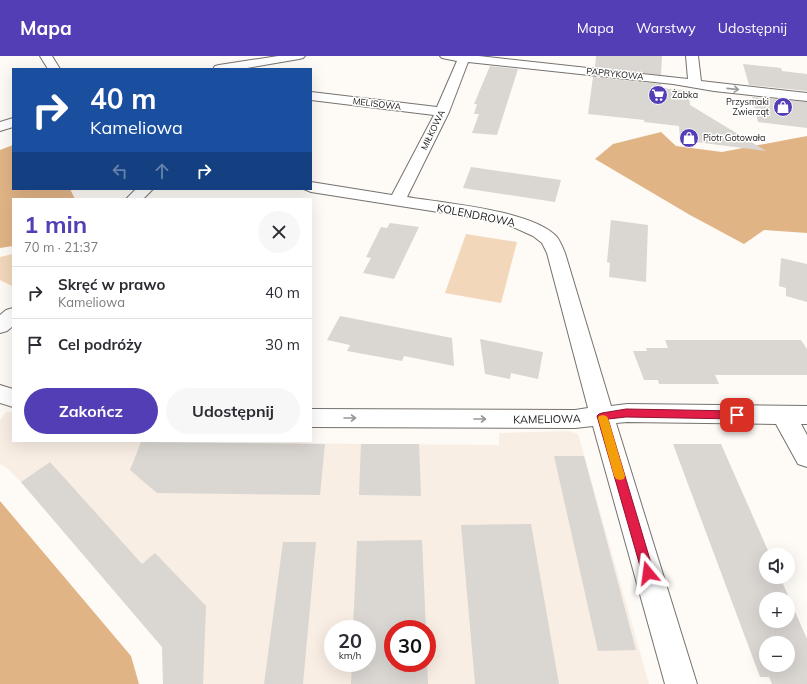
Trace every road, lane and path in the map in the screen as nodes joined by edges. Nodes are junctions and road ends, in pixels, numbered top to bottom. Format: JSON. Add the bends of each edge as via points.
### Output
{"nodes":[{"id":1,"x":46,"y":56,"type":"edge"},
{"id":2,"x":299,"y":56,"type":"edge"},
{"id":3,"x":446,"y":56,"type":"edge"},
{"id":4,"x":692,"y":56,"type":"edge"},
{"id":5,"x":464,"y":58,"type":"junction"},
{"id":6,"x":53,"y":68,"type":"edge"},
{"id":7,"x":225,"y":68,"type":"edge"},
{"id":8,"x":695,"y":83,"type":"junction"},
{"id":9,"x":312,"y":96,"type":"edge"},
{"id":10,"x":807,"y":97,"type":"edge"},
{"id":11,"x":442,"y":112,"type":"junction"},
{"id":12,"x":12,"y":122,"type":"edge"},
{"id":13,"x":0,"y":127,"type":"edge"},
{"id":14,"x":312,"y":187,"type":"edge"},
{"id":15,"x":144,"y":190,"type":"edge"},
{"id":16,"x":135,"y":198,"type":"edge"},
{"id":17,"x":398,"y":200,"type":"junction"},
{"id":18,"x":12,"y":316,"type":"edge"},
{"id":19,"x":0,"y":326,"type":"edge"},
{"id":20,"x":0,"y":394,"type":"edge"},
{"id":21,"x":12,"y":398,"type":"edge"},
{"id":22,"x":602,"y":416,"type":"junction"},
{"id":23,"x":796,"y":416,"type":"edge"},
{"id":24,"x":312,"y":418,"type":"edge"},
{"id":25,"x":807,"y":457,"type":"edge"},
{"id":26,"x":681,"y":684,"type":"edge"}],
"edges":[{"from":1,"to":6,"type":"street"},
{"from":2,"to":7,"type":"street"},
{"from":3,"to":5,"type":"street","name":"PAPRYKOWA"},
{"from":4,"to":8,"type":"street"},
{"from":5,"to":8,"type":"street","name":"PAPRYKOWA"},
{"from":5,"to":11,"type":"street","name":"MIŁKOWA"},
{"from":8,"to":10,"type":"street","name":"PAPRYKOWA","one_way":true},
{"from":9,"to":11,"type":"street","name":"MELISOWA"},
{"from":11,"to":17,"type":"street","name":"MIŁKOWA"},
{"from":12,"to":13,"type":"street"},
{"from":14,"to":17,"type":"street","name":"KOLENDROWA"},
{"from":15,"to":16,"type":"street"},
{"from":17,"to":22,"type":"street","name":"KOLENDROWA","via":[[506,218],[539,232],[550,240],[556,252]]},
{"from":18,"to":19,"type":"street"},
{"from":20,"to":21,"type":"street"},
{"from":22,"to":23,"type":"street","name":"KAMELIOWA","via":[[626,413]]},
{"from":24,"to":22,"type":"street","name":"KAMELIOWA","one_way":true,"via":[[575,420]]},
{"from":22,"to":26,"type":"street","name":"KOLENDROWA"},
{"from":23,"to":25,"type":"street"}]}
